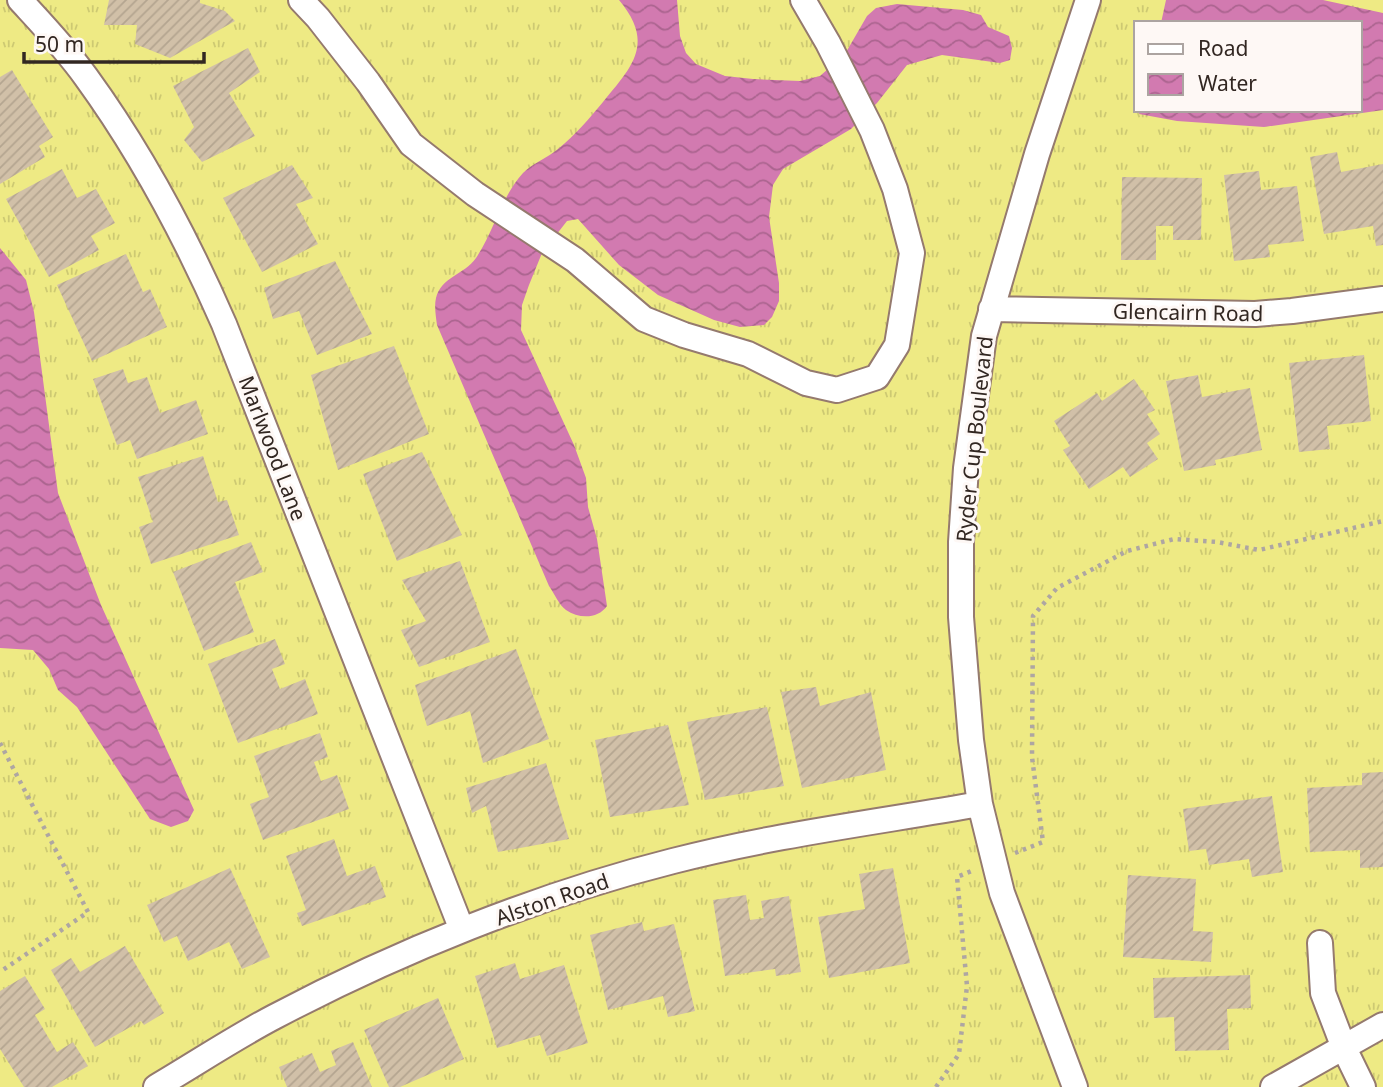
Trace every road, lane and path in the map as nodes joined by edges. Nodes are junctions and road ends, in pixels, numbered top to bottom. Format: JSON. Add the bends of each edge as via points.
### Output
{"nodes":[{"id":1,"x":20,"y":0,"type":"edge"},
{"id":2,"x":301,"y":0,"type":"edge"},
{"id":3,"x":803,"y":0,"type":"edge"},
{"id":4,"x":1088,"y":0,"type":"edge"},
{"id":5,"x":1383,"y":299,"type":"edge"},
{"id":6,"x":991,"y":309,"type":"junction"},
{"id":7,"x":1383,"y":521,"type":"edge"},
{"id":8,"x":0,"y":743,"type":"edge"},
{"id":9,"x":980,"y":804,"type":"junction"},
{"id":10,"x":993,"y":862,"type":"junction"},
{"id":11,"x":463,"y":930,"type":"junction"},
{"id":12,"x":1320,"y":943,"type":"dead end"},
{"id":13,"x":0,"y":972,"type":"edge"},
{"id":14,"x":1383,"y":1024,"type":"edge"},
{"id":15,"x":1344,"y":1048,"type":"junction"},
{"id":16,"x":156,"y":1087,"type":"edge"},
{"id":17,"x":936,"y":1087,"type":"edge"},
{"id":18,"x":1075,"y":1087,"type":"edge"},
{"id":19,"x":1273,"y":1087,"type":"edge"},
{"id":20,"x":1363,"y":1087,"type":"edge"}],
"edges":[{"from":1,"to":11,"type":"street","name":"Marlwood Lane","via":[[86,76],[143,161],[193,252]]},
{"from":2,"to":3,"type":"street","via":[[411,144],[475,194],[575,260],[644,319],[748,354],[806,383],[837,390],[877,377],[897,345],[912,253],[895,188],[872,130]]},
{"from":4,"to":6,"type":"street","name":"Ryder Cup Boulevard"},
{"from":5,"to":6,"type":"street","name":"Glencairn Road","via":[[1255,314]]},
{"from":6,"to":9,"type":"street","name":"Ryder Cup Boulevard","via":[[966,468],[961,542],[961,617]]},
{"from":7,"to":10,"type":"path","via":[[1259,551],[1174,538],[1127,551],[1057,588],[1033,616],[1032,757],[1043,842]]},
{"from":8,"to":13,"type":"path","via":[[88,912]]},
{"from":9,"to":10,"type":"street","name":"Ryder Cup Boulevard"},
{"from":9,"to":11,"type":"street","name":"Alston Road","via":[[673,861],[591,884]]},
{"from":10,"to":17,"type":"path","via":[[957,877],[967,986],[959,1054]]},
{"from":10,"to":18,"type":"street","name":"Ryder Cup Boulevard"},
{"from":11,"to":16,"type":"street","name":"Alston Road","via":[[348,979]]},
{"from":12,"to":15,"type":"street","via":[[1324,993]]},
{"from":14,"to":15,"type":"street"},
{"from":15,"to":19,"type":"street"},
{"from":15,"to":20,"type":"street"}]}
